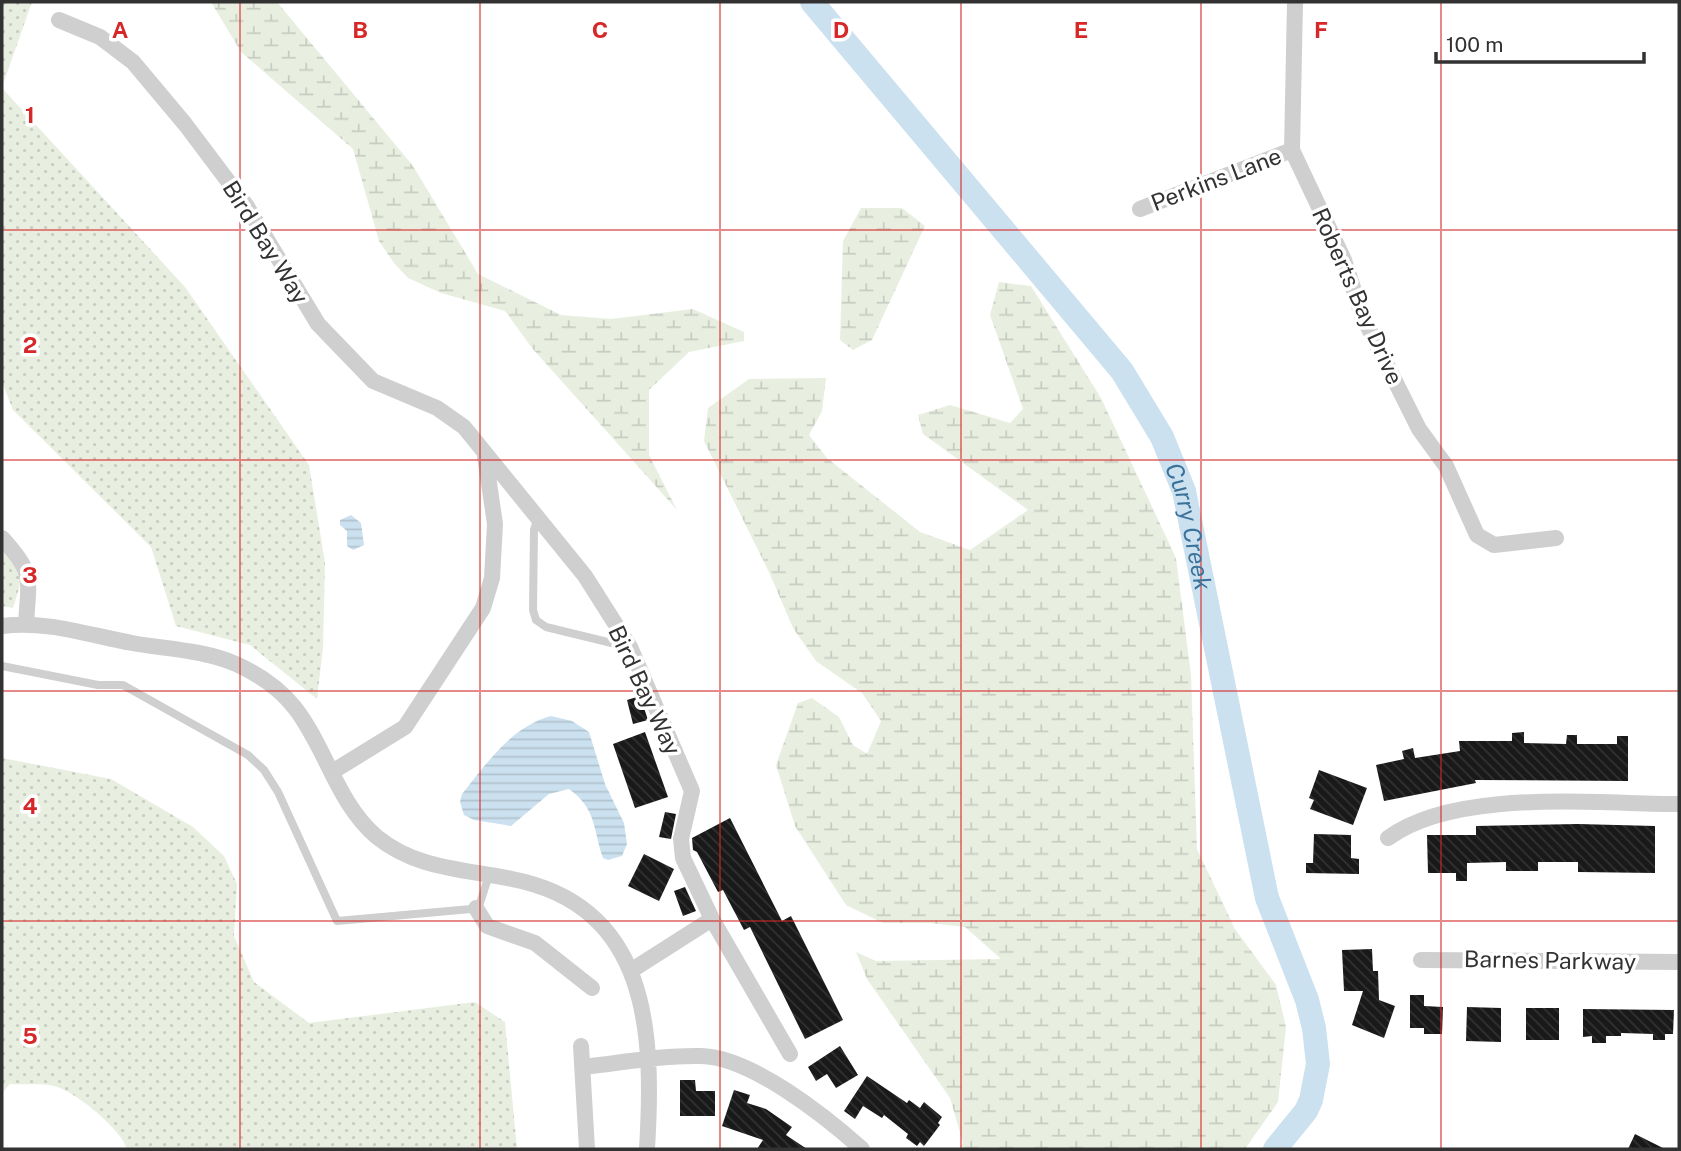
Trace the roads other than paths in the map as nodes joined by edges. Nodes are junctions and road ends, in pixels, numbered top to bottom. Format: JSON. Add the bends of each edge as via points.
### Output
{"nodes":[{"id":1,"x":1295,"y":2,"type":"edge"},
{"id":2,"x":59,"y":20,"type":"dead end"},
{"id":3,"x":1293,"y":150,"type":"junction"},
{"id":4,"x":1140,"y":209,"type":"dead end"},
{"id":5,"x":484,"y":452,"type":"junction"},
{"id":6,"x":538,"y":517,"type":"junction"},
{"id":7,"x":2,"y":538,"type":"edge"},
{"id":8,"x":1556,"y":538,"type":"dead end"},
{"id":9,"x":2,"y":616,"type":"edge"},
{"id":10,"x":26,"y":622,"type":"junction"},
{"id":11,"x":2,"y":626,"type":"edge"},
{"id":12,"x":630,"y":647,"type":"junction"},
{"id":13,"x":2,"y":666,"type":"edge"},
{"id":14,"x":332,"y":772,"type":"junction"},
{"id":15,"x":1679,"y":804,"type":"edge"},
{"id":16,"x":1388,"y":838,"type":"dead end"},
{"id":17,"x":489,"y":875,"type":"junction"},
{"id":18,"x":476,"y":908,"type":"junction"},
{"id":19,"x":712,"y":919,"type":"junction"},
{"id":20,"x":1421,"y":960,"type":"dead end"},
{"id":21,"x":1679,"y":962,"type":"edge"},
{"id":22,"x":632,"y":970,"type":"junction"},
{"id":23,"x":592,"y":988,"type":"dead end"},
{"id":24,"x":581,"y":1046,"type":"dead end"},
{"id":25,"x":790,"y":1054,"type":"dead end"},
{"id":26,"x":647,"y":1060,"type":"junction"},
{"id":27,"x":583,"y":1067,"type":"junction"},
{"id":28,"x":587,"y":1149,"type":"edge"},
{"id":29,"x":647,"y":1149,"type":"edge"},
{"id":30,"x":862,"y":1149,"type":"edge"}],
"edges":[{"from":1,"to":3,"type":"street","name":"Roberts Bay Drive"},
{"from":2,"to":5,"type":"street","name":"Bird Bay Way","via":[[100,37],[133,62],[246,205],[318,324],[364,374],[452,416]]},
{"from":3,"to":4,"type":"street","name":"Perkins Lane"},
{"from":3,"to":8,"type":"street","name":"Roberts Bay Drive","via":[[1344,260],[1362,315],[1419,429],[1446,466],[1478,535],[1494,545]]},
{"from":5,"to":6,"type":"street","name":"Bird Bay Way"},
{"from":5,"to":14,"type":"street","via":[[495,524],[492,578],[483,608],[405,727]]},
{"from":6,"to":12,"type":"street","name":"Bird Bay Way","via":[[585,576]]},
{"from":6,"to":12,"type":"lane","via":[[534,530],[536,620],[546,627]]},
{"from":7,"to":10,"type":"street","via":[[27,572]]},
{"from":9,"to":10,"type":"street"},
{"from":10,"to":11,"type":"street"},
{"from":10,"to":14,"type":"street","via":[[234,663],[267,682],[293,706]]},
{"from":12,"to":19,"type":"street","name":"Bird Bay Way","via":[[691,791],[682,852]]},
{"from":13,"to":18,"type":"lane","via":[[98,685],[123,685],[248,755],[278,792],[337,921]]},
{"from":14,"to":17,"type":"street","via":[[356,815],[391,847],[434,866]]},
{"from":15,"to":16,"type":"street","via":[[1479,805],[1419,819]]},
{"from":17,"to":18,"type":"lane"},
{"from":17,"to":22,"type":"street","via":[[540,886],[573,900],[616,941]]},
{"from":18,"to":23,"type":"street","via":[[487,926],[535,943]]},
{"from":19,"to":22,"type":"street"},
{"from":19,"to":25,"type":"street","name":"Bird Bay Way"},
{"from":20,"to":21,"type":"street","name":"Barnes Parkway"},
{"from":22,"to":26,"type":"street","via":[[642,1008]]},
{"from":24,"to":27,"type":"street"},
{"from":26,"to":27,"type":"street"},
{"from":26,"to":29,"type":"street"},
{"from":26,"to":30,"type":"street","via":[[701,1056],[743,1066],[771,1080]]},
{"from":27,"to":28,"type":"street"}]}
